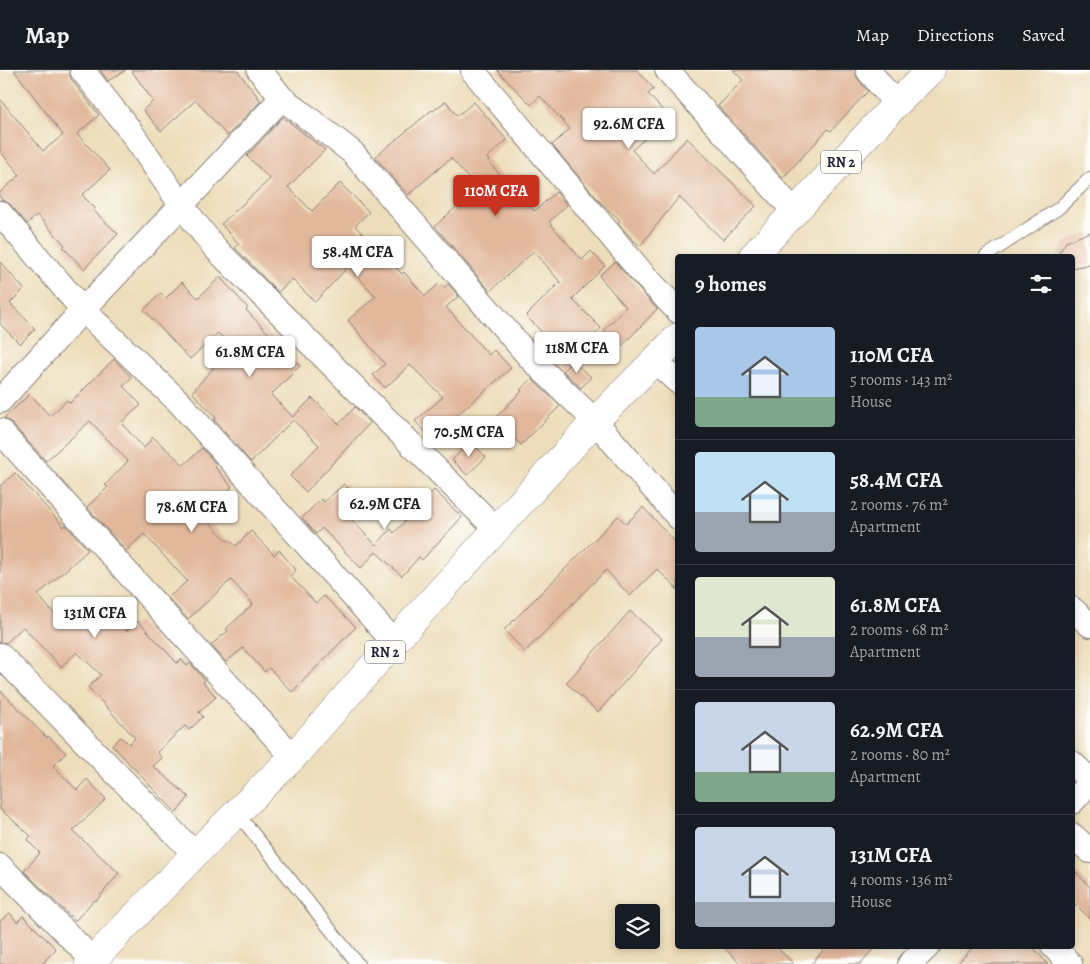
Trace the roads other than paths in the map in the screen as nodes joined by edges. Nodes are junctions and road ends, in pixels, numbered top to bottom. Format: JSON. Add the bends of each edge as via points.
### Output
{"nodes":[{"id":1,"x":82,"y":70,"type":"edge"},
{"id":2,"x":260,"y":70,"type":"edge"},
{"id":3,"x":667,"y":70,"type":"edge"},
{"id":4,"x":868,"y":70,"type":"edge"},
{"id":5,"x":930,"y":70,"type":"edge"},
{"id":6,"x":473,"y":71,"type":"edge"},
{"id":7,"x":282,"y":98,"type":"junction"},
{"id":8,"x":896,"y":104,"type":"junction"},
{"id":9,"x":1090,"y":178,"type":"edge"},
{"id":10,"x":182,"y":206,"type":"junction"},
{"id":11,"x":794,"y":211,"type":"junction"},
{"id":12,"x":0,"y":213,"type":"edge"},
{"id":13,"x":755,"y":254,"type":"edge"},
{"id":14,"x":989,"y":254,"type":"edge"},
{"id":15,"x":675,"y":308,"type":"edge"},
{"id":16,"x":83,"y":310,"type":"junction"},
{"id":17,"x":675,"y":340,"type":"edge"},
{"id":18,"x":654,"y":360,"type":"junction"},
{"id":19,"x":675,"y":379,"type":"edge"},
{"id":20,"x":0,"y":402,"type":"edge"},
{"id":21,"x":595,"y":421,"type":"junction"},
{"id":22,"x":0,"y":431,"type":"edge"},
{"id":23,"x":675,"y":514,"type":"edge"},
{"id":24,"x":496,"y":529,"type":"junction"},
{"id":25,"x":1075,"y":612,"type":"edge"},
{"id":26,"x":1090,"y":625,"type":"edge"},
{"id":27,"x":394,"y":642,"type":"junction"},
{"id":28,"x":0,"y":655,"type":"edge"},
{"id":29,"x":293,"y":757,"type":"junction"},
{"id":30,"x":1075,"y":766,"type":"edge"},
{"id":31,"x":1090,"y":781,"type":"edge"},
{"id":32,"x":1075,"y":798,"type":"edge"},
{"id":33,"x":237,"y":813,"type":"junction"},
{"id":34,"x":1075,"y":838,"type":"edge"},
{"id":35,"x":1090,"y":851,"type":"edge"},
{"id":36,"x":195,"y":854,"type":"junction"},
{"id":37,"x":0,"y":866,"type":"edge"},
{"id":38,"x":925,"y":949,"type":"edge"},
{"id":39,"x":1056,"y":949,"type":"edge"},
{"id":40,"x":91,"y":962,"type":"edge"},
{"id":41,"x":358,"y":964,"type":"edge"},
{"id":42,"x":910,"y":964,"type":"edge"},
{"id":43,"x":1070,"y":964,"type":"edge"}],
"edges":[{"from":1,"to":10,"type":"street","via":[[129,129]]},
{"from":2,"to":7,"type":"street"},
{"from":3,"to":11,"type":"street"},
{"from":4,"to":8,"type":"street"},
{"from":5,"to":8,"type":"highway","number":"RN 2"},
{"from":6,"to":15,"type":"street","via":[[642,273]]},
{"from":7,"to":10,"type":"street"},
{"from":7,"to":21,"type":"street","via":[[352,152],[532,360]]},
{"from":8,"to":11,"type":"highway","number":"RN 2"},
{"from":9,"to":14,"type":"lane","via":[[1060,208]]},
{"from":10,"to":16,"type":"street"},
{"from":10,"to":24,"type":"street","via":[[215,248]]},
{"from":11,"to":13,"type":"highway","number":"RN 2"},
{"from":12,"to":16,"type":"street"},
{"from":16,"to":20,"type":"street"},
{"from":16,"to":27,"type":"street","via":[[180,402]]},
{"from":17,"to":18,"type":"highway","number":"RN 2"},
{"from":18,"to":19,"type":"street"},
{"from":18,"to":21,"type":"highway","number":"RN 2"},
{"from":21,"to":23,"type":"street"},
{"from":21,"to":24,"type":"highway","number":"RN 2"},
{"from":22,"to":29,"type":"street"},
{"from":24,"to":27,"type":"highway","number":"RN 2"},
{"from":25,"to":26,"type":"street"},
{"from":27,"to":29,"type":"highway","number":"RN 2"},
{"from":28,"to":36,"type":"street"},
{"from":29,"to":33,"type":"highway","number":"RN 2"},
{"from":30,"to":31,"type":"street"},
{"from":31,"to":32,"type":"street"},
{"from":33,"to":36,"type":"highway","number":"RN 2"},
{"from":33,"to":41,"type":"lane"},
{"from":34,"to":35,"type":"street"},
{"from":36,"to":40,"type":"highway","number":"RN 2"},
{"from":37,"to":40,"type":"street"},
{"from":38,"to":42,"type":"street"},
{"from":39,"to":43,"type":"street"}]}
